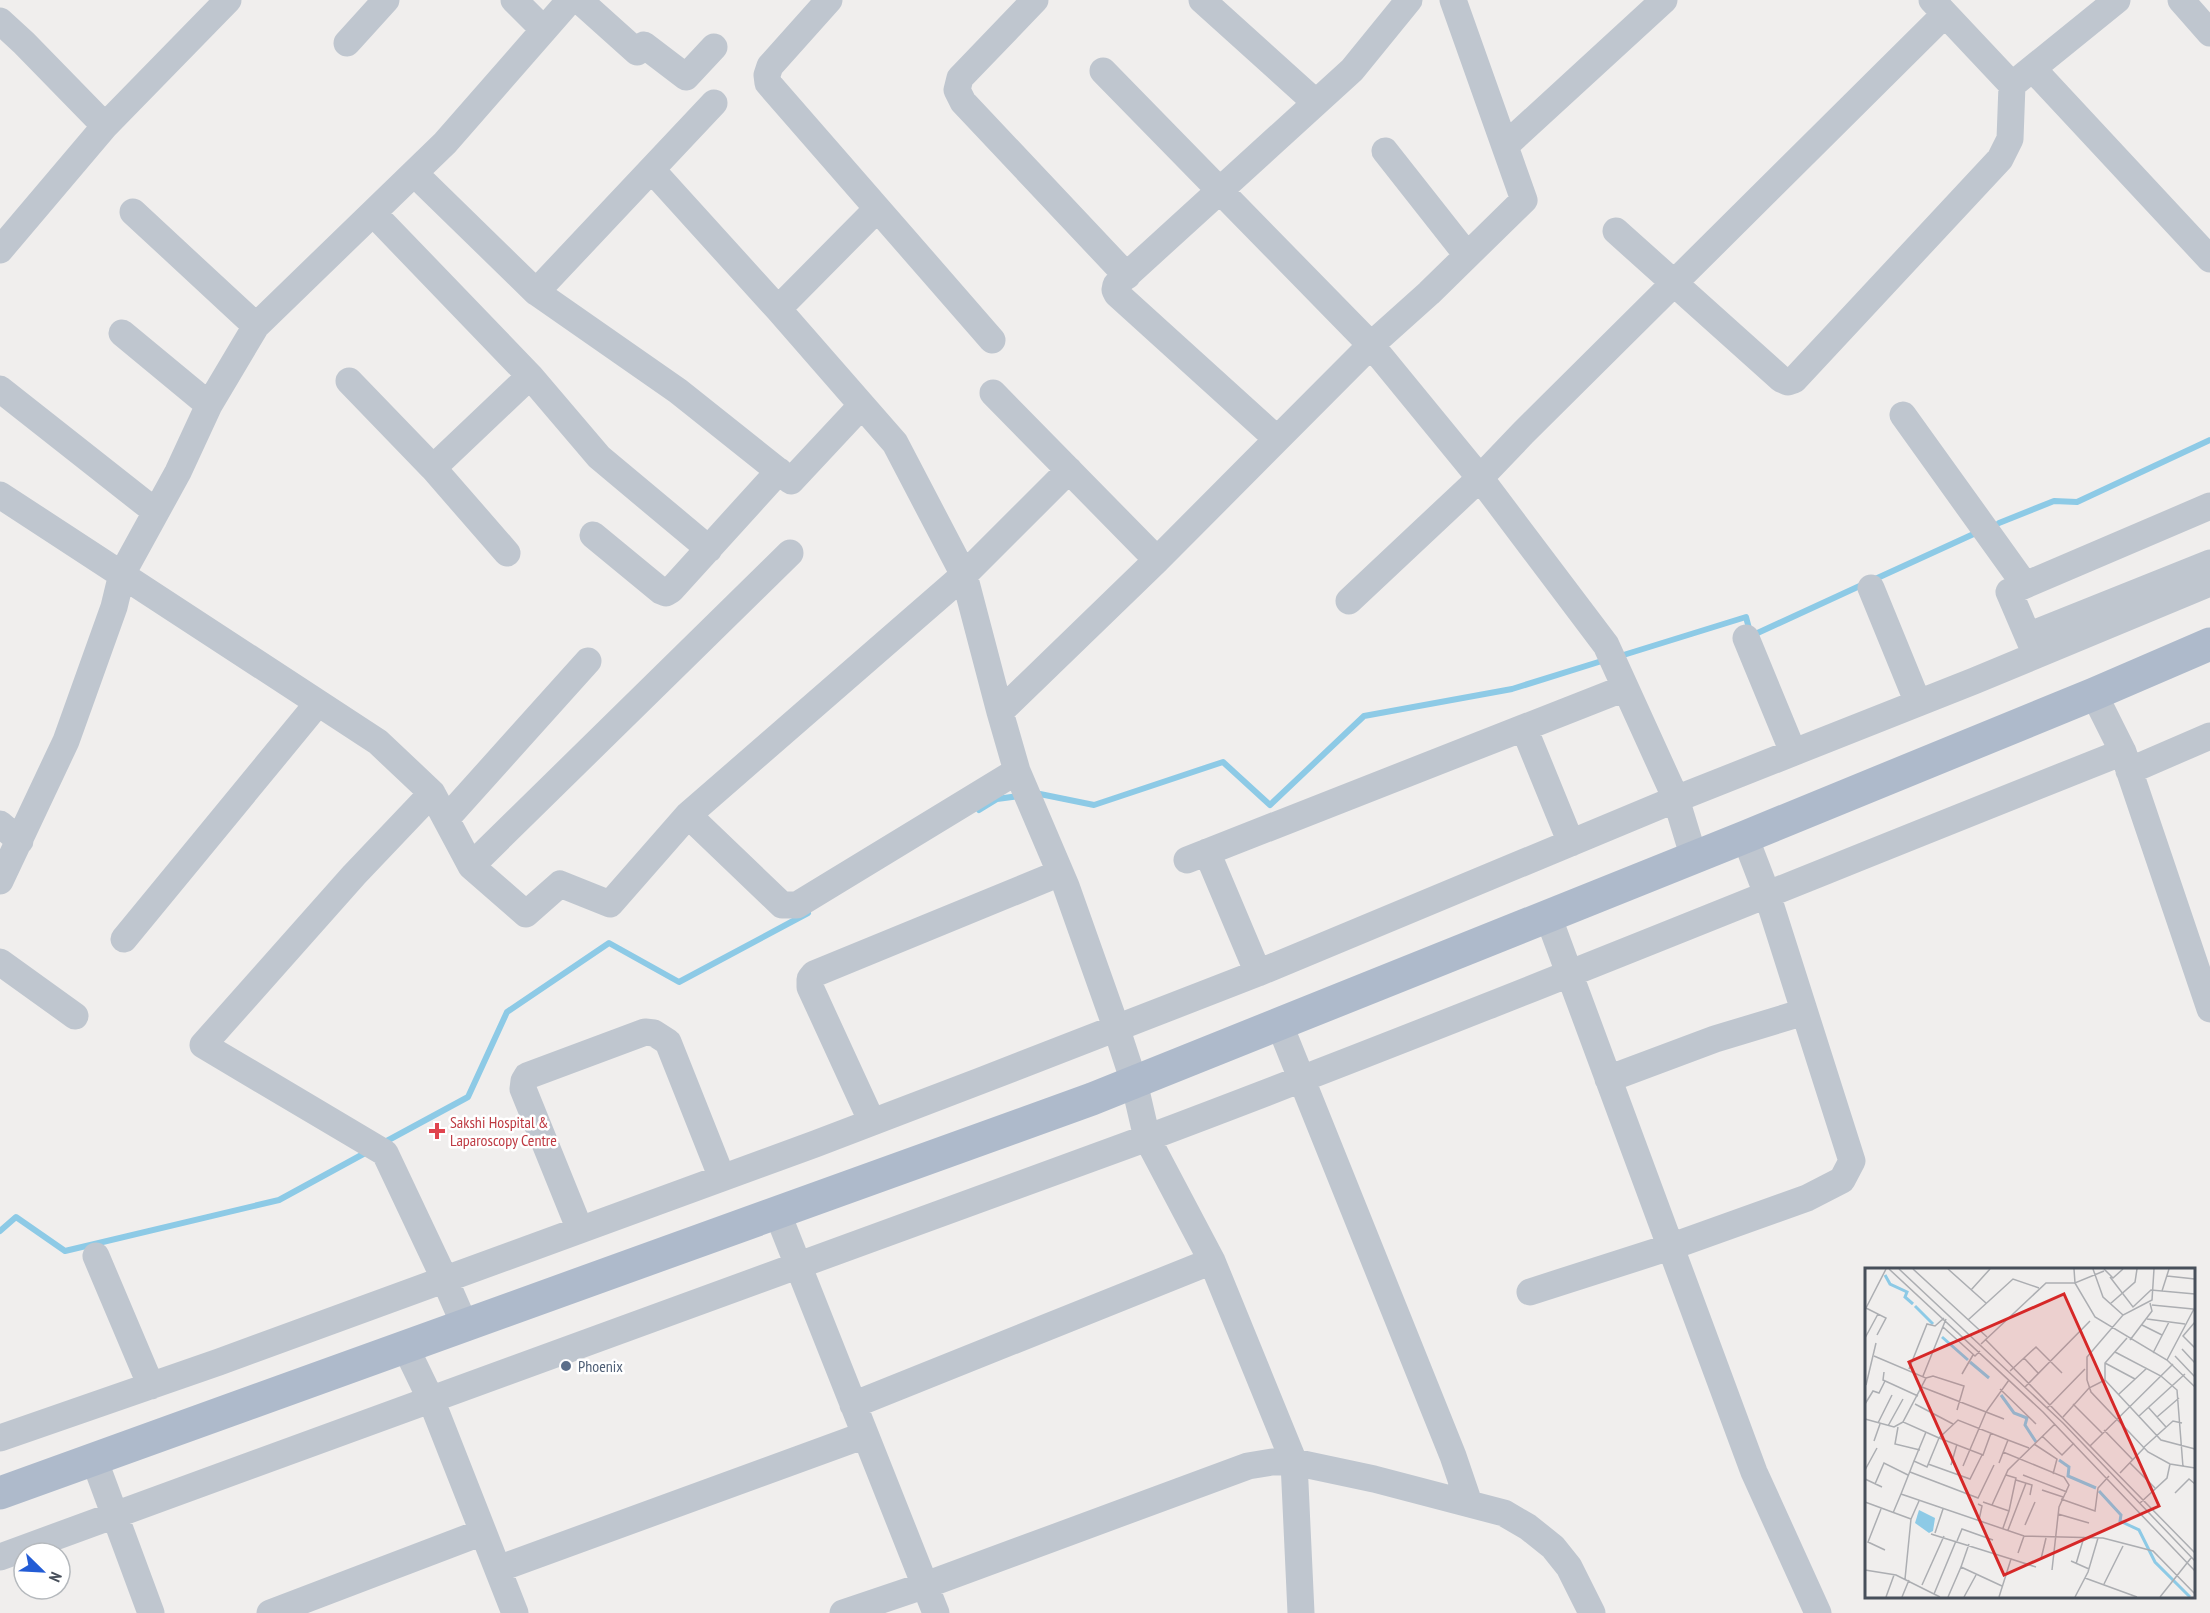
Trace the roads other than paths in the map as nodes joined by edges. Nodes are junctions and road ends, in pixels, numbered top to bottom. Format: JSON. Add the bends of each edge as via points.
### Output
{"nodes":[{"id":1,"x":228,"y":0,"type":"edge"},
{"id":2,"x":386,"y":0,"type":"edge"},
{"id":3,"x":514,"y":0,"type":"edge"},
{"id":4,"x":570,"y":0,"type":"edge"},
{"id":5,"x":579,"y":0,"type":"edge"},
{"id":6,"x":829,"y":0,"type":"edge"},
{"id":7,"x":1035,"y":0,"type":"edge"},
{"id":8,"x":1202,"y":0,"type":"edge"},
{"id":9,"x":1409,"y":0,"type":"edge"},
{"id":10,"x":1454,"y":0,"type":"edge"},
{"id":11,"x":1664,"y":0,"type":"edge"},
{"id":12,"x":2117,"y":0,"type":"edge"},
{"id":13,"x":2181,"y":0,"type":"edge"},
{"id":14,"x":1939,"y":7,"type":"edge"},
{"id":15,"x":0,"y":21,"type":"edge"},
{"id":16,"x":544,"y":30,"type":"junction"},
{"id":17,"x":2210,"y":33,"type":"edge"},
{"id":18,"x":347,"y":43,"type":"dead end"},
{"id":19,"x":714,"y":47,"type":"dead end"},
{"id":20,"x":1103,"y":71,"type":"dead end"},
{"id":21,"x":2023,"y":77,"type":"junction"},
{"id":22,"x":1315,"y":102,"type":"junction"},
{"id":23,"x":714,"y":103,"type":"dead end"},
{"id":24,"x":105,"y":126,"type":"junction"},
{"id":25,"x":1506,"y":145,"type":"junction"},
{"id":26,"x":1384,"y":151,"type":"dead end"},
{"id":27,"x":652,"y":170,"type":"junction"},
{"id":28,"x":414,"y":173,"type":"junction"},
{"id":29,"x":1218,"y":190,"type":"junction"},
{"id":30,"x":877,"y":209,"type":"junction"},
{"id":31,"x":133,"y":212,"type":"dead end"},
{"id":32,"x":373,"y":213,"type":"junction"},
{"id":33,"x":1616,"y":231,"type":"dead end"},
{"id":34,"x":0,"y":250,"type":"edge"},
{"id":35,"x":1467,"y":255,"type":"junction"},
{"id":36,"x":2210,"y":259,"type":"edge"},
{"id":37,"x":1127,"y":276,"type":"junction"},
{"id":38,"x":1676,"y":283,"type":"junction"},
{"id":39,"x":536,"y":292,"type":"junction"},
{"id":40,"x":778,"y":309,"type":"junction"},
{"id":41,"x":256,"y":326,"type":"junction"},
{"id":42,"x":123,"y":333,"type":"dead end"},
{"id":43,"x":992,"y":340,"type":"dead end"},
{"id":44,"x":1371,"y":345,"type":"junction"},
{"id":45,"x":530,"y":376,"type":"junction"},
{"id":46,"x":349,"y":381,"type":"dead end"},
{"id":47,"x":0,"y":389,"type":"edge"},
{"id":48,"x":993,"y":393,"type":"dead end"},
{"id":49,"x":209,"y":405,"type":"junction"},
{"id":50,"x":862,"y":405,"type":"junction"},
{"id":51,"x":1903,"y":415,"type":"dead end"},
{"id":52,"x":1277,"y":439,"type":"junction"},
{"id":53,"x":433,"y":468,"type":"junction"},
{"id":54,"x":1069,"y":470,"type":"junction"},
{"id":55,"x":779,"y":471,"type":"junction"},
{"id":56,"x":1480,"y":478,"type":"junction"},
{"id":57,"x":0,"y":495,"type":"edge"},
{"id":58,"x":2210,"y":506,"type":"edge"},
{"id":59,"x":156,"y":512,"type":"junction"},
{"id":60,"x":593,"y":535,"type":"dead end"},
{"id":61,"x":709,"y":549,"type":"junction"},
{"id":62,"x":507,"y":553,"type":"dead end"},
{"id":63,"x":790,"y":553,"type":"dead end"},
{"id":64,"x":1157,"y":560,"type":"junction"},
{"id":65,"x":2210,"y":563,"type":"edge"},
{"id":66,"x":122,"y":574,"type":"junction"},
{"id":67,"x":964,"y":575,"type":"junction"},
{"id":68,"x":2210,"y":583,"type":"edge"},
{"id":69,"x":2025,"y":585,"type":"junction"},
{"id":70,"x":1871,"y":588,"type":"dead end"},
{"id":71,"x":1349,"y":601,"type":"dead end"},
{"id":72,"x":1746,"y":638,"type":"dead end"},
{"id":73,"x":2210,"y":644,"type":"edge"},
{"id":74,"x":2032,"y":646,"type":"junction"},
{"id":75,"x":588,"y":661,"type":"dead end"},
{"id":76,"x":1616,"y":666,"type":"junction"},
{"id":77,"x":2094,"y":694,"type":"junction"},
{"id":78,"x":318,"y":703,"type":"junction"},
{"id":79,"x":1918,"y":703,"type":"junction"},
{"id":80,"x":1000,"y":712,"type":"junction"},
{"id":81,"x":1524,"y":728,"type":"junction"},
{"id":82,"x":2210,"y":736,"type":"edge"},
{"id":83,"x":1793,"y":752,"type":"junction"},
{"id":84,"x":2126,"y":761,"type":"junction"},
{"id":85,"x":1017,"y":771,"type":"junction"},
{"id":86,"x":432,"y":793,"type":"junction"},
{"id":87,"x":1676,"y":799,"type":"junction"},
{"id":88,"x":688,"y":815,"type":"junction"},
{"id":89,"x":446,"y":819,"type":"junction"},
{"id":90,"x":10,"y":833,"type":"edge"},
{"id":91,"x":1745,"y":837,"type":"junction"},
{"id":92,"x":1571,"y":843,"type":"junction"},
{"id":93,"x":1694,"y":858,"type":"junction"},
{"id":94,"x":471,"y":866,"type":"junction"},
{"id":95,"x":1060,"y":873,"type":"junction"},
{"id":96,"x":0,"y":881,"type":"edge"},
{"id":97,"x":1767,"y":894,"type":"junction"},
{"id":98,"x":1548,"y":916,"type":"junction"},
{"id":99,"x":124,"y":939,"type":"dead end"},
{"id":100,"x":0,"y":962,"type":"edge"},
{"id":101,"x":1258,"y":973,"type":"junction"},
{"id":102,"x":1569,"y":973,"type":"junction"},
{"id":103,"x":2210,"y":1009,"type":"edge"},
{"id":104,"x":1804,"y":1012,"type":"junction"},
{"id":105,"x":75,"y":1016,"type":"dead end"},
{"id":106,"x":1279,"y":1023,"type":"junction"},
{"id":107,"x":1116,"y":1027,"type":"junction"},
{"id":108,"x":1300,"y":1079,"type":"junction"},
{"id":109,"x":1608,"y":1079,"type":"junction"},
{"id":110,"x":1134,"y":1082,"type":"junction"},
{"id":111,"x":872,"y":1122,"type":"junction"},
{"id":112,"x":1147,"y":1138,"type":"junction"},
{"id":113,"x":722,"y":1178,"type":"junction"},
{"id":114,"x":777,"y":1212,"type":"junction"},
{"id":115,"x":580,"y":1230,"type":"junction"},
{"id":116,"x":1670,"y":1247,"type":"junction"},
{"id":117,"x":96,"y":1256,"type":"dead end"},
{"id":118,"x":1212,"y":1262,"type":"junction"},
{"id":119,"x":797,"y":1267,"type":"junction"},
{"id":120,"x":445,"y":1280,"type":"junction"},
{"id":121,"x":1530,"y":1292,"type":"dead end"},
{"id":122,"x":465,"y":1326,"type":"junction"},
{"id":123,"x":405,"y":1346,"type":"junction"},
{"id":124,"x":151,"y":1386,"type":"junction"},
{"id":125,"x":432,"y":1402,"type":"junction"},
{"id":126,"x":853,"y":1406,"type":"junction"},
{"id":127,"x":865,"y":1435,"type":"junction"},
{"id":128,"x":0,"y":1438,"type":"edge"},
{"id":129,"x":94,"y":1459,"type":"junction"},
{"id":130,"x":1294,"y":1462,"type":"junction"},
{"id":131,"x":0,"y":1493,"type":"edge"},
{"id":132,"x":1468,"y":1503,"type":"junction"},
{"id":133,"x":116,"y":1515,"type":"junction"},
{"id":134,"x":483,"y":1532,"type":"junction"},
{"id":135,"x":0,"y":1557,"type":"edge"},
{"id":136,"x":498,"y":1569,"type":"junction"},
{"id":137,"x":926,"y":1585,"type":"junction"},
{"id":138,"x":151,"y":1613,"type":"edge"},
{"id":139,"x":270,"y":1613,"type":"edge"},
{"id":140,"x":515,"y":1613,"type":"edge"},
{"id":141,"x":843,"y":1613,"type":"edge"},
{"id":142,"x":936,"y":1613,"type":"edge"},
{"id":143,"x":1301,"y":1613,"type":"edge"},
{"id":144,"x":1592,"y":1613,"type":"edge"},
{"id":145,"x":1818,"y":1613,"type":"edge"}],
"edges":[{"from":1,"to":24,"type":"street"},
{"from":2,"to":18,"type":"street"},
{"from":3,"to":16,"type":"street"},
{"from":4,"to":16,"type":"street"},
{"from":5,"to":19,"type":"street","via":[[637,52],[644,45],[686,77]]},
{"from":6,"to":30,"type":"street","via":[[770,66],[768,83]]},
{"from":7,"to":37,"type":"street","via":[[960,78],[957,90],[963,102]]},
{"from":8,"to":22,"type":"street"},
{"from":9,"to":22,"type":"street","via":[[1352,70]]},
{"from":10,"to":25,"type":"street"},
{"from":11,"to":25,"type":"street"},
{"from":12,"to":21,"type":"street"},
{"from":13,"to":17,"type":"street"},
{"from":14,"to":21,"type":"street"},
{"from":14,"to":38,"type":"street"},
{"from":15,"to":24,"type":"street"},
{"from":16,"to":28,"type":"street"},
{"from":20,"to":29,"type":"street"},
{"from":21,"to":36,"type":"street"},
{"from":21,"to":38,"type":"street","via":[[2010,139],[2000,159],[1794,380],[1782,379]]},
{"from":22,"to":29,"type":"street"},
{"from":23,"to":27,"type":"street"},
{"from":24,"to":34,"type":"street"},
{"from":25,"to":35,"type":"street","via":[[1524,200]]},
{"from":26,"to":35,"type":"street"},
{"from":27,"to":39,"type":"street"},
{"from":27,"to":40,"type":"street"},
{"from":28,"to":32,"type":"street"},
{"from":28,"to":39,"type":"street"},
{"from":29,"to":37,"type":"street"},
{"from":29,"to":44,"type":"street"},
{"from":30,"to":40,"type":"street"},
{"from":30,"to":43,"type":"street"},
{"from":31,"to":41,"type":"street"},
{"from":32,"to":41,"type":"street"},
{"from":32,"to":45,"type":"street"},
{"from":33,"to":38,"type":"street"},
{"from":35,"to":44,"type":"street"},
{"from":37,"to":52,"type":"street","via":[[1116,285],[1117,294]]},
{"from":38,"to":56,"type":"street"},
{"from":39,"to":55,"type":"street","via":[[678,392]]},
{"from":40,"to":50,"type":"street"},
{"from":41,"to":49,"type":"street"},
{"from":42,"to":49,"type":"street"},
{"from":44,"to":52,"type":"street"},
{"from":44,"to":56,"type":"street"},
{"from":45,"to":53,"type":"street"},
{"from":45,"to":61,"type":"street","via":[[599,457]]},
{"from":46,"to":53,"type":"street"},
{"from":47,"to":59,"type":"street"},
{"from":48,"to":54,"type":"street"},
{"from":49,"to":59,"type":"street"},
{"from":50,"to":55,"type":"street","via":[[791,481]]},
{"from":50,"to":67,"type":"street","via":[[896,443]]},
{"from":51,"to":69,"type":"street"},
{"from":52,"to":64,"type":"street"},
{"from":53,"to":62,"type":"street"},
{"from":54,"to":64,"type":"street"},
{"from":54,"to":67,"type":"street"},
{"from":55,"to":61,"type":"street"},
{"from":56,"to":71,"type":"street"},
{"from":56,"to":76,"type":"street"},
{"from":57,"to":66,"type":"street"},
{"from":58,"to":69,"type":"street"},
{"from":59,"to":66,"type":"street"},
{"from":60,"to":61,"type":"street","via":[[666,592]]},
{"from":63,"to":94,"type":"street"},
{"from":64,"to":80,"type":"street"},
{"from":65,"to":74,"type":"street"},
{"from":66,"to":78,"type":"street"},
{"from":66,"to":90,"type":"street","via":[[66,741]]},
{"from":67,"to":80,"type":"street"},
{"from":67,"to":88,"type":"street"},
{"from":68,"to":74,"type":"street"},
{"from":69,"to":74,"type":"street","via":[[2009,592]]},
{"from":70,"to":79,"type":"street"},
{"from":72,"to":83,"type":"street"},
{"from":73,"to":77,"type":"main road"},
{"from":74,"to":79,"type":"street"},
{"from":75,"to":89,"type":"street"},
{"from":76,"to":81,"type":"street"},
{"from":76,"to":87,"type":"street"},
{"from":77,"to":84,"type":"street"},
{"from":77,"to":91,"type":"main road"},
{"from":78,"to":86,"type":"street","via":[[378,742]]},
{"from":78,"to":99,"type":"street"},
{"from":79,"to":83,"type":"street"},
{"from":80,"to":85,"type":"street"},
{"from":81,"to":92,"type":"street"},
{"from":81,"to":101,"type":"street","via":[[1197,856]]},
{"from":82,"to":84,"type":"street"},
{"from":83,"to":87,"type":"street"},
{"from":84,"to":97,"type":"street"},
{"from":84,"to":103,"type":"street"},
{"from":85,"to":88,"type":"street","via":[[797,905],[782,905]]},
{"from":85,"to":95,"type":"street"},
{"from":86,"to":89,"type":"street"},
{"from":86,"to":120,"type":"street","via":[[203,1046],[385,1153]]},
{"from":87,"to":92,"type":"street"},
{"from":87,"to":93,"type":"street"},
{"from":88,"to":94,"type":"street","via":[[610,904],[560,884],[526,914]]},
{"from":89,"to":94,"type":"street"},
{"from":90,"to":96,"type":"street"},
{"from":91,"to":93,"type":"main road"},
{"from":91,"to":97,"type":"street"},
{"from":92,"to":101,"type":"street"},
{"from":93,"to":98,"type":"main road"},
{"from":95,"to":107,"type":"street"},
{"from":95,"to":111,"type":"street","via":[[814,974],[810,979],[810,987]]},
{"from":97,"to":102,"type":"street"},
{"from":97,"to":104,"type":"street"},
{"from":98,"to":102,"type":"street"},
{"from":98,"to":106,"type":"main road"},
{"from":100,"to":105,"type":"street"},
{"from":101,"to":107,"type":"street"},
{"from":102,"to":108,"type":"street"},
{"from":102,"to":109,"type":"street"},
{"from":104,"to":109,"type":"street","via":[[1715,1039]]},
{"from":104,"to":116,"type":"street","via":[[1852,1161],[1842,1180],[1807,1198]]},
{"from":106,"to":108,"type":"street"},
{"from":106,"to":110,"type":"main road"},
{"from":107,"to":110,"type":"street"},
{"from":107,"to":111,"type":"street"},
{"from":108,"to":112,"type":"street"},
{"from":108,"to":132,"type":"street","via":[[1453,1456]]},
{"from":109,"to":116,"type":"street"},
{"from":110,"to":112,"type":"street"},
{"from":110,"to":114,"type":"main road"},
{"from":111,"to":113,"type":"street"},
{"from":112,"to":118,"type":"street"},
{"from":112,"to":119,"type":"street"},
{"from":113,"to":115,"type":"street"},
{"from":113,"to":115,"type":"street","via":[[668,1042],[654,1033],[634,1036],[527,1076],[524,1081],[523,1089]]},
{"from":114,"to":119,"type":"street"},
{"from":114,"to":122,"type":"main road"},
{"from":115,"to":120,"type":"street"},
{"from":116,"to":121,"type":"street"},
{"from":116,"to":145,"type":"street","via":[[1754,1472]]},
{"from":117,"to":124,"type":"street"},
{"from":118,"to":126,"type":"street"},
{"from":118,"to":130,"type":"street"},
{"from":119,"to":125,"type":"street"},
{"from":119,"to":126,"type":"street"},
{"from":120,"to":122,"type":"street"},
{"from":120,"to":124,"type":"street"},
{"from":122,"to":123,"type":"main road"},
{"from":123,"to":125,"type":"street"},
{"from":123,"to":129,"type":"main road"},
{"from":124,"to":128,"type":"street"},
{"from":125,"to":133,"type":"street"},
{"from":125,"to":134,"type":"street"},
{"from":126,"to":127,"type":"street"},
{"from":127,"to":136,"type":"street"},
{"from":127,"to":137,"type":"street"},
{"from":129,"to":131,"type":"main road"},
{"from":129,"to":133,"type":"street"},
{"from":130,"to":132,"type":"street"},
{"from":130,"to":137,"type":"street","via":[[1248,1466]]},
{"from":130,"to":143,"type":"street"},
{"from":132,"to":144,"type":"street","via":[[1504,1513],[1553,1548],[1569,1567]]},
{"from":133,"to":135,"type":"street"},
{"from":133,"to":138,"type":"street"},
{"from":134,"to":136,"type":"street"},
{"from":134,"to":139,"type":"street"},
{"from":136,"to":140,"type":"street"},
{"from":137,"to":141,"type":"street"},
{"from":137,"to":142,"type":"street"}]}
